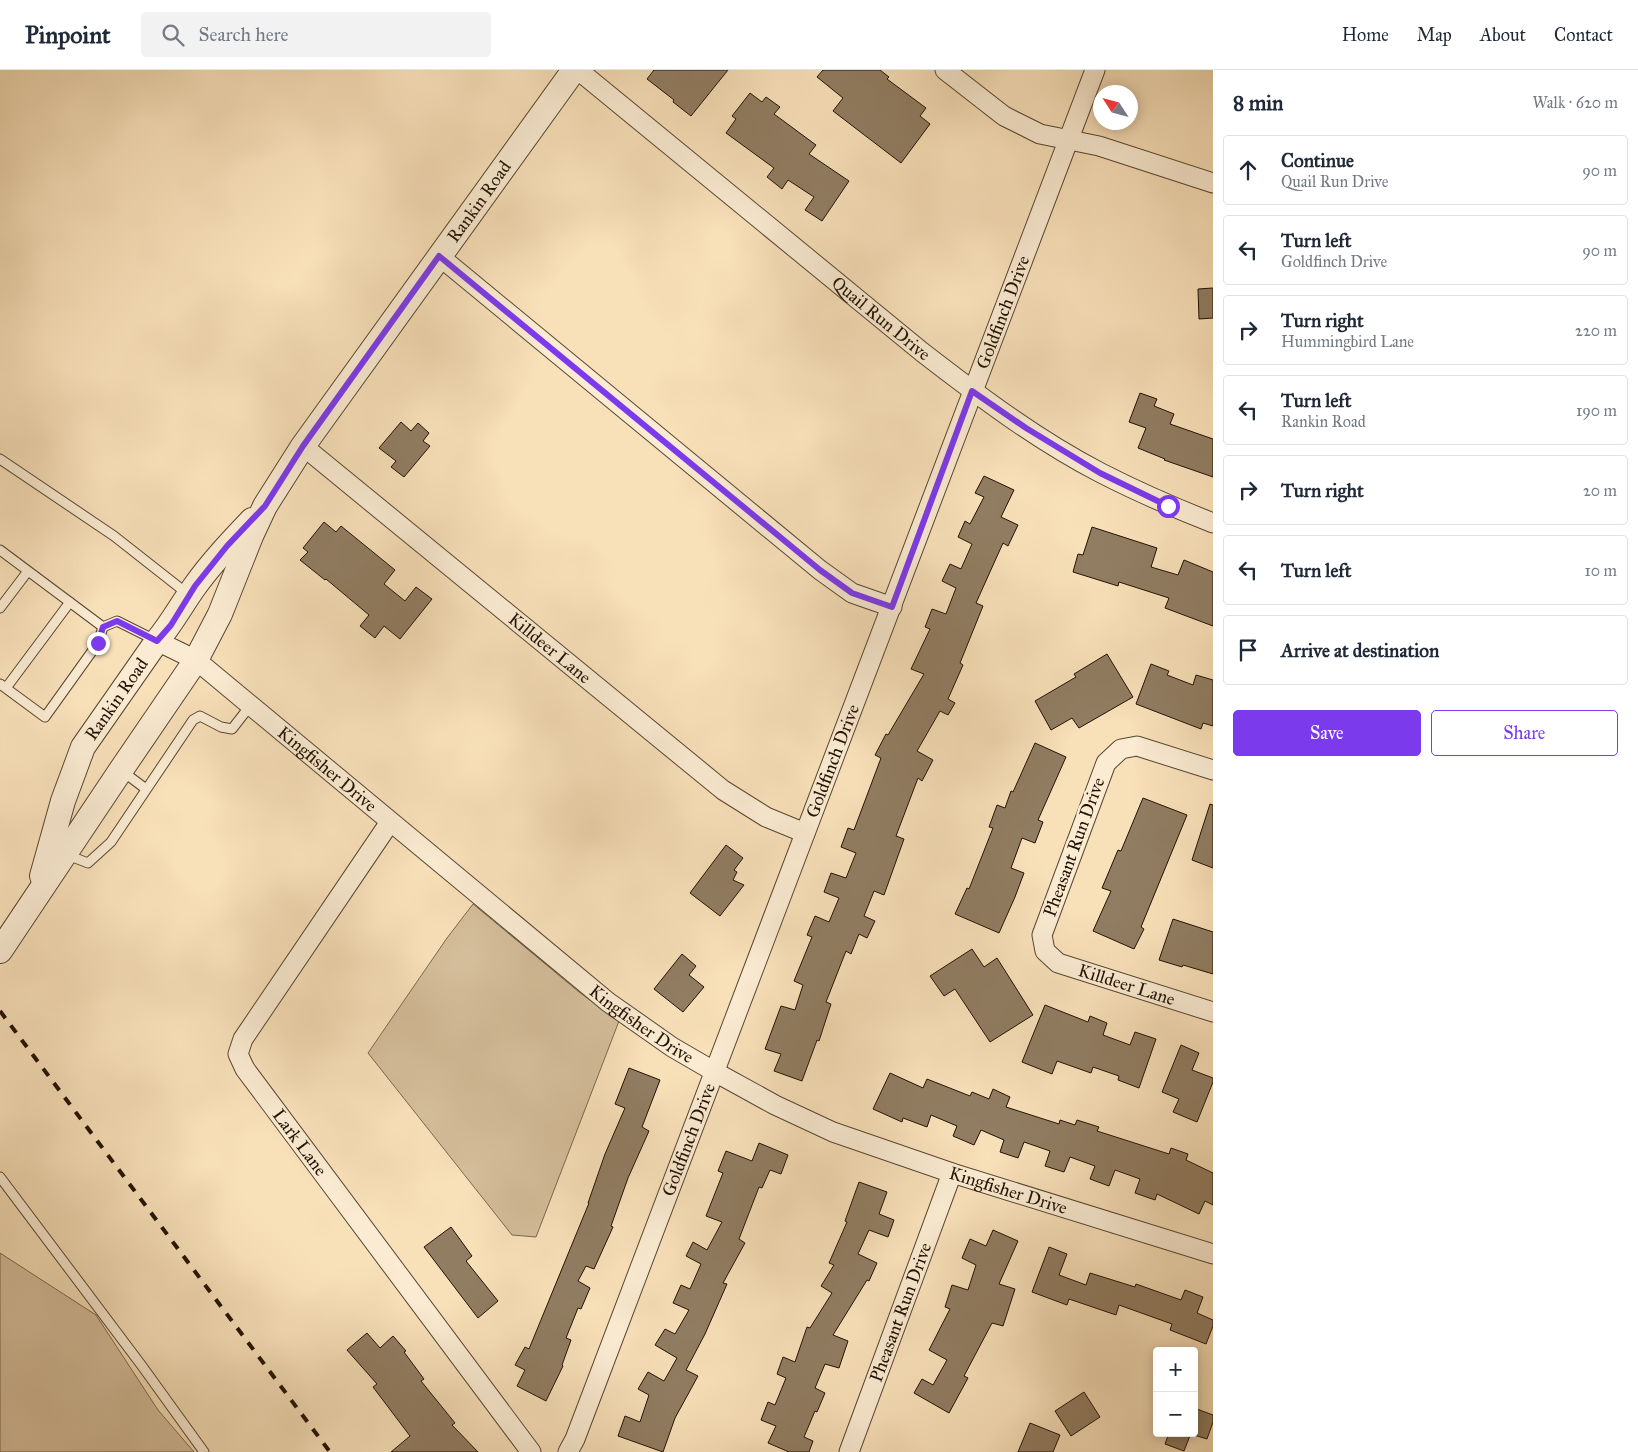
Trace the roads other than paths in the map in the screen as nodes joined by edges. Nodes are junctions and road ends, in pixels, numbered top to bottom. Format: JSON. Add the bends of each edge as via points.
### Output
{"nodes":[{"id":1,"x":574,"y":70,"type":"edge"},
{"id":2,"x":578,"y":70,"type":"edge"},
{"id":3,"x":945,"y":70,"type":"edge"},
{"id":4,"x":1095,"y":70,"type":"edge"},
{"id":5,"x":1068,"y":141,"type":"junction"},
{"id":6,"x":1213,"y":183,"type":"edge"},
{"id":7,"x":439,"y":256,"type":"junction"},
{"id":8,"x":972,"y":391,"type":"junction"},
{"id":9,"x":303,"y":446,"type":"junction"},
{"id":10,"x":0,"y":459,"type":"edge"},
{"id":11,"x":265,"y":506,"type":"junction"},
{"id":12,"x":1213,"y":523,"type":"edge"},
{"id":13,"x":0,"y":550,"type":"edge"},
{"id":14,"x":28,"y":571,"type":"junction"},
{"id":15,"x":189,"y":595,"type":"junction"},
{"id":16,"x":70,"y":602,"type":"junction"},
{"id":17,"x":892,"y":607,"type":"junction"},
{"id":18,"x":0,"y":608,"type":"edge"},
{"id":19,"x":103,"y":627,"type":"junction"},
{"id":20,"x":157,"y":641,"type":"junction"},
{"id":21,"x":196,"y":660,"type":"junction"},
{"id":22,"x":3,"y":686,"type":"edge"},
{"id":23,"x":250,"y":706,"type":"junction"},
{"id":24,"x":121,"y":770,"type":"junction"},
{"id":25,"x":1213,"y":770,"type":"edge"},
{"id":26,"x":146,"y":789,"type":"junction"},
{"id":27,"x":390,"y":822,"type":"junction"},
{"id":28,"x":805,"y":834,"type":"junction"},
{"id":29,"x":65,"y":854,"type":"junction"},
{"id":30,"x":36,"y":897,"type":"junction"},
{"id":31,"x":0,"y":951,"type":"edge"},
{"id":32,"x":1045,"y":951,"type":"joint"},
{"id":33,"x":1213,"y":1012,"type":"edge"},
{"id":34,"x":715,"y":1072,"type":"junction"},
{"id":35,"x":952,"y":1174,"type":"junction"},
{"id":36,"x":0,"y":1178,"type":"edge"},
{"id":37,"x":1213,"y":1254,"type":"edge"},
{"id":38,"x":204,"y":1452,"type":"edge"},
{"id":39,"x":531,"y":1452,"type":"edge"},
{"id":40,"x":568,"y":1452,"type":"edge"},
{"id":41,"x":849,"y":1452,"type":"edge"}],
"edges":[{"from":1,"to":7,"type":"street","name":"Rankin Road"},
{"from":2,"to":8,"type":"street","name":"Quail Run Drive"},
{"from":3,"to":5,"type":"street","via":[[1004,116],[1040,134]]},
{"from":4,"to":5,"type":"street","name":"Goldfinch Drive"},
{"from":5,"to":6,"type":"street","via":[[1099,146]]},
{"from":5,"to":8,"type":"street","name":"Goldfinch Drive"},
{"from":7,"to":9,"type":"street","name":"Rankin Road"},
{"from":7,"to":17,"type":"street","via":[[820,570],[852,593]]},
{"from":8,"to":12,"type":"street","name":"Quail Run Drive","via":[[1100,473],[1168,506]]},
{"from":8,"to":17,"type":"street","name":"Goldfinch Drive"},
{"from":9,"to":11,"type":"street","name":"Rankin Road"},
{"from":9,"to":28,"type":"street","name":"Killdeer Lane","via":[[723,790],[766,817]]},
{"from":10,"to":15,"type":"lane","via":[[114,536]]},
{"from":11,"to":15,"type":"street","name":"Rankin Road","via":[[227,546]]},
{"from":11,"to":21,"type":"street","name":"Rankin Road","via":[[220,614]]},
{"from":13,"to":14,"type":"lane"},
{"from":14,"to":16,"type":"lane"},
{"from":14,"to":18,"type":"lane"},
{"from":15,"to":20,"type":"street","name":"Rankin Road"},
{"from":16,"to":19,"type":"lane"},
{"from":16,"to":22,"type":"lane"},
{"from":17,"to":28,"type":"street","name":"Goldfinch Drive"},
{"from":19,"to":20,"type":"lane","via":[[117,621]]},
{"from":19,"to":22,"type":"lane","via":[[98,643],[45,717]]},
{"from":20,"to":21,"type":"street","name":"Kingfisher Drive"},
{"from":20,"to":30,"type":"street","name":"Rankin Road","via":[[83,747],[63,801]]},
{"from":21,"to":23,"type":"street","name":"Kingfisher Drive"},
{"from":21,"to":24,"type":"street","name":"Rankin Road"},
{"from":23,"to":26,"type":"lane","via":[[232,729],[200,716],[193,720]]},
{"from":23,"to":27,"type":"street","name":"Kingfisher Drive"},
{"from":24,"to":26,"type":"lane"},
{"from":24,"to":29,"type":"street","name":"Rankin Road"},
{"from":25,"to":32,"type":"street","name":"Pheasant Run Drive","via":[[1137,746],[1122,749],[1106,763],[1042,935]]},
{"from":26,"to":29,"type":"lane","via":[[110,842],[88,863]]},
{"from":27,"to":34,"type":"street","name":"Kingfisher Drive","via":[[608,1002],[672,1047]]},
{"from":27,"to":39,"type":"street","name":"Lark Lane","via":[[243,1039],[238,1054],[245,1068]]},
{"from":28,"to":34,"type":"street","name":"Goldfinch Drive"},
{"from":29,"to":30,"type":"street","name":"Rankin Road"},
{"from":30,"to":31,"type":"street","name":"Rankin Road"},
{"from":32,"to":33,"type":"street","name":"Killdeer Lane","via":[[1058,963]]},
{"from":34,"to":35,"type":"street","name":"Kingfisher Drive","via":[[833,1132]]},
{"from":34,"to":40,"type":"street","name":"Goldfinch Drive"},
{"from":35,"to":37,"type":"street","name":"Kingfisher Drive"},
{"from":35,"to":41,"type":"street","name":"Pheasant Run Drive"},
{"from":36,"to":38,"type":"lane"}]}
